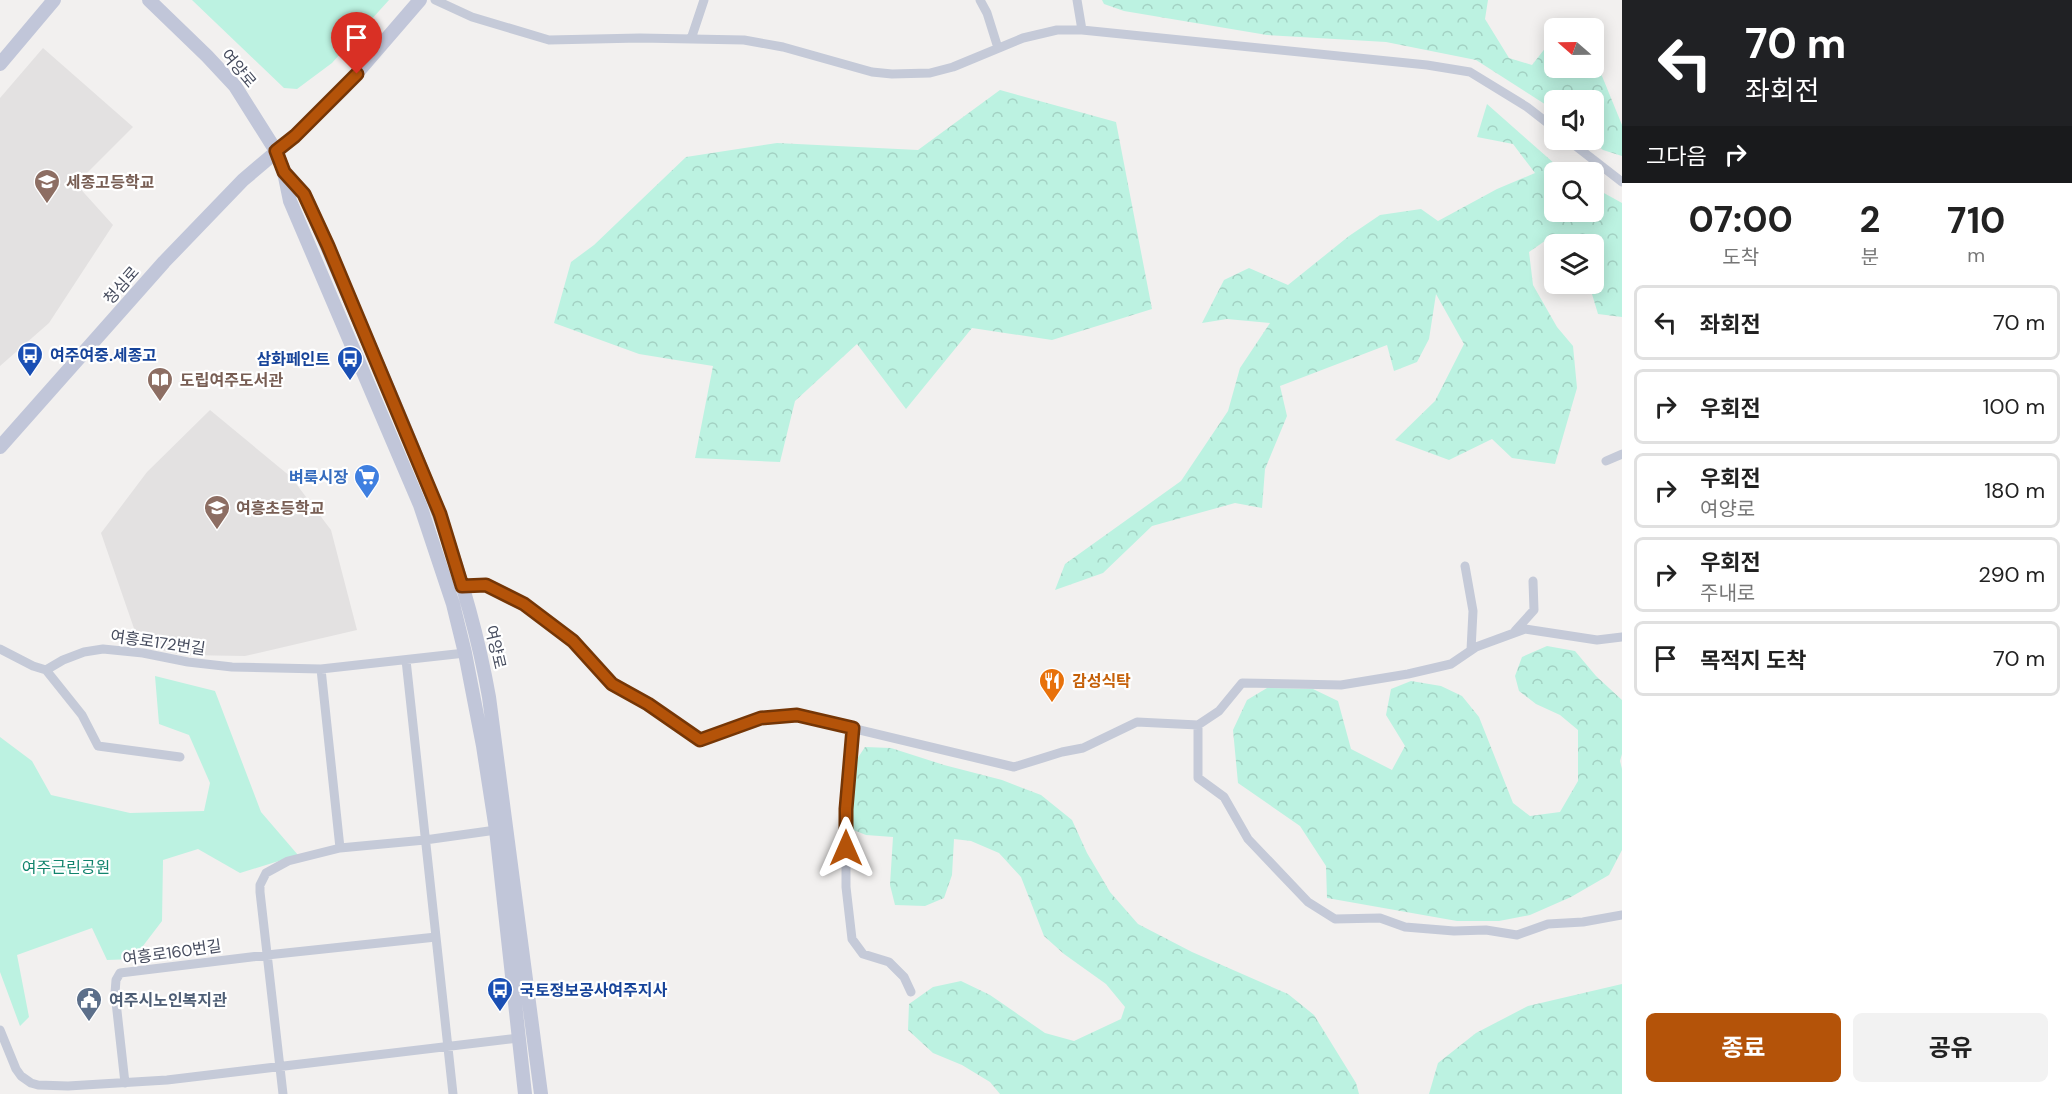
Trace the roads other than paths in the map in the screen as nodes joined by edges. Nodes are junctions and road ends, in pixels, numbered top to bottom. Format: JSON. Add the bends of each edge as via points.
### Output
{"nodes":[{"id":1,"x":54,"y":0,"type":"edge"},
{"id":2,"x":149,"y":0,"type":"edge"},
{"id":3,"x":420,"y":0,"type":"edge"},
{"id":4,"x":435,"y":0,"type":"edge"},
{"id":5,"x":704,"y":0,"type":"edge"},
{"id":6,"x":980,"y":0,"type":"edge"},
{"id":7,"x":1077,"y":0,"type":"edge"},
{"id":8,"x":1082,"y":30,"type":"junction"},
{"id":9,"x":691,"y":39,"type":"junction"},
{"id":10,"x":998,"y":48,"type":"junction"},
{"id":11,"x":0,"y":64,"type":"edge"},
{"id":12,"x":1544,"y":120,"type":"edge"},
{"id":13,"x":1581,"y":150,"type":"edge"},
{"id":14,"x":276,"y":151,"type":"junction"},
{"id":15,"x":284,"y":172,"type":"junction"},
{"id":16,"x":1622,"y":182,"type":"edge"},
{"id":17,"x":0,"y":447,"type":"edge"},
{"id":18,"x":1622,"y":454,"type":"edge"},
{"id":19,"x":1606,"y":461,"type":"dead end"},
{"id":20,"x":1465,"y":566,"type":"dead end"},
{"id":21,"x":1533,"y":581,"type":"dead end"},
{"id":22,"x":462,"y":586,"type":"junction"},
{"id":23,"x":449,"y":590,"type":"junction"},
{"id":24,"x":1513,"y":633,"type":"junction"},
{"id":25,"x":1622,"y":637,"type":"edge"},
{"id":26,"x":0,"y":649,"type":"edge"},
{"id":27,"x":1471,"y":651,"type":"junction"},
{"id":28,"x":465,"y":653,"type":"junction"},
{"id":29,"x":406,"y":660,"type":"junction"},
{"id":30,"x":321,"y":669,"type":"junction"},
{"id":31,"x":46,"y":670,"type":"junction"},
{"id":32,"x":1198,"y":725,"type":"junction"},
{"id":33,"x":853,"y":728,"type":"junction"},
{"id":34,"x":180,"y":757,"type":"dead end"},
{"id":35,"x":495,"y":830,"type":"junction"},
{"id":36,"x":425,"y":840,"type":"junction"},
{"id":37,"x":340,"y":848,"type":"junction"},
{"id":38,"x":1622,"y":915,"type":"edge"},
{"id":39,"x":436,"y":937,"type":"junction"},
{"id":40,"x":267,"y":955,"type":"junction"},
{"id":41,"x":911,"y":992,"type":"dead end"},
{"id":42,"x":0,"y":1030,"type":"edge"},
{"id":43,"x":533,"y":1036,"type":"junction"},
{"id":44,"x":519,"y":1038,"type":"junction"},
{"id":45,"x":448,"y":1047,"type":"junction"},
{"id":46,"x":280,"y":1067,"type":"junction"},
{"id":47,"x":31,"y":1083,"type":"junction"},
{"id":48,"x":125,"y":1083,"type":"junction"},
{"id":49,"x":31,"y":1094,"type":"edge"},
{"id":50,"x":283,"y":1094,"type":"edge"},
{"id":51,"x":453,"y":1094,"type":"edge"},
{"id":52,"x":525,"y":1094,"type":"edge"},
{"id":53,"x":541,"y":1094,"type":"edge"}],
"edges":[{"from":1,"to":11,"type":"street"},
{"from":2,"to":14,"type":"street","name":"여양로","via":[[235,86]]},
{"from":3,"to":14,"type":"street","name":"청심로","via":[[344,88]]},
{"from":4,"to":9,"type":"street","via":[[472,17],[549,40]]},
{"from":5,"to":9,"type":"street"},
{"from":6,"to":10,"type":"street"},
{"from":7,"to":8,"type":"street"},
{"from":8,"to":10,"type":"street","via":[[1045,33]]},
{"from":8,"to":12,"type":"street","via":[[1470,72]]},
{"from":9,"to":10,"type":"street","via":[[744,40],[872,72],[915,75],[953,67]]},
{"from":13,"to":16,"type":"street"},
{"from":14,"to":15,"type":"street","name":"여양로"},
{"from":14,"to":17,"type":"street","name":"청심로","via":[[164,262]]},
{"from":15,"to":22,"type":"street","name":"여양로","via":[[304,194],[328,246],[436,504]]},
{"from":15,"to":23,"type":"street","name":"여양로","via":[[290,201],[420,505]]},
{"from":18,"to":19,"type":"street"},
{"from":20,"to":27,"type":"street","via":[[1473,611]]},
{"from":21,"to":24,"type":"street","via":[[1534,610]]},
{"from":22,"to":23,"type":"street"},
{"from":22,"to":33,"type":"street","via":[[486,585],[524,604],[573,641],[612,684],[700,740],[761,718],[797,715]]},
{"from":22,"to":43,"type":"street","name":"여양로","via":[[479,640],[489,698]]},
{"from":23,"to":28,"type":"street","name":"여양로"},
{"from":24,"to":25,"type":"street","via":[[1526,628],[1597,640]]},
{"from":24,"to":27,"type":"street"},
{"from":26,"to":31,"type":"street"},
{"from":27,"to":32,"type":"street","via":[[1451,664],[1341,685],[1242,683],[1219,711]]},
{"from":28,"to":29,"type":"street","name":"여흥로172번길"},
{"from":28,"to":35,"type":"street","name":"여양로"},
{"from":29,"to":30,"type":"street","name":"여흥로172번길"},
{"from":29,"to":36,"type":"street"},
{"from":30,"to":31,"type":"street","name":"여흥로172번길","via":[[245,668],[103,649],[84,652]]},
{"from":30,"to":37,"type":"street"},
{"from":31,"to":34,"type":"street","via":[[82,715],[98,746]]},
{"from":32,"to":33,"type":"street","via":[[1137,722],[1083,748],[1014,767]]},
{"from":32,"to":38,"type":"street","via":[[1198,777],[1224,797],[1248,839],[1308,902],[1335,919],[1380,918],[1405,927],[1516,935],[1548,924]]},
{"from":33,"to":41,"type":"street","via":[[846,809],[846,887],[852,939],[863,954],[889,962],[904,977]]},
{"from":35,"to":36,"type":"street"},
{"from":35,"to":44,"type":"street","name":"여양로"},
{"from":36,"to":37,"type":"street"},
{"from":36,"to":39,"type":"street"},
{"from":37,"to":40,"type":"street","via":[[288,861],[266,873],[260,892]]},
{"from":39,"to":40,"type":"street","name":"여흥로160번길"},
{"from":39,"to":45,"type":"street"},
{"from":40,"to":46,"type":"street"},
{"from":40,"to":48,"type":"street","name":"여흥로160번길","via":[[120,973],[115,993]]},
{"from":42,"to":47,"type":"street","via":[[16,1069]]},
{"from":43,"to":44,"type":"street"},
{"from":43,"to":53,"type":"street","name":"여양로"},
{"from":44,"to":45,"type":"street"},
{"from":44,"to":52,"type":"street","name":"여양로"},
{"from":45,"to":46,"type":"street"},
{"from":45,"to":51,"type":"street"},
{"from":46,"to":48,"type":"street"},
{"from":46,"to":50,"type":"street"},
{"from":47,"to":48,"type":"street"},
{"from":47,"to":49,"type":"street"}]}
